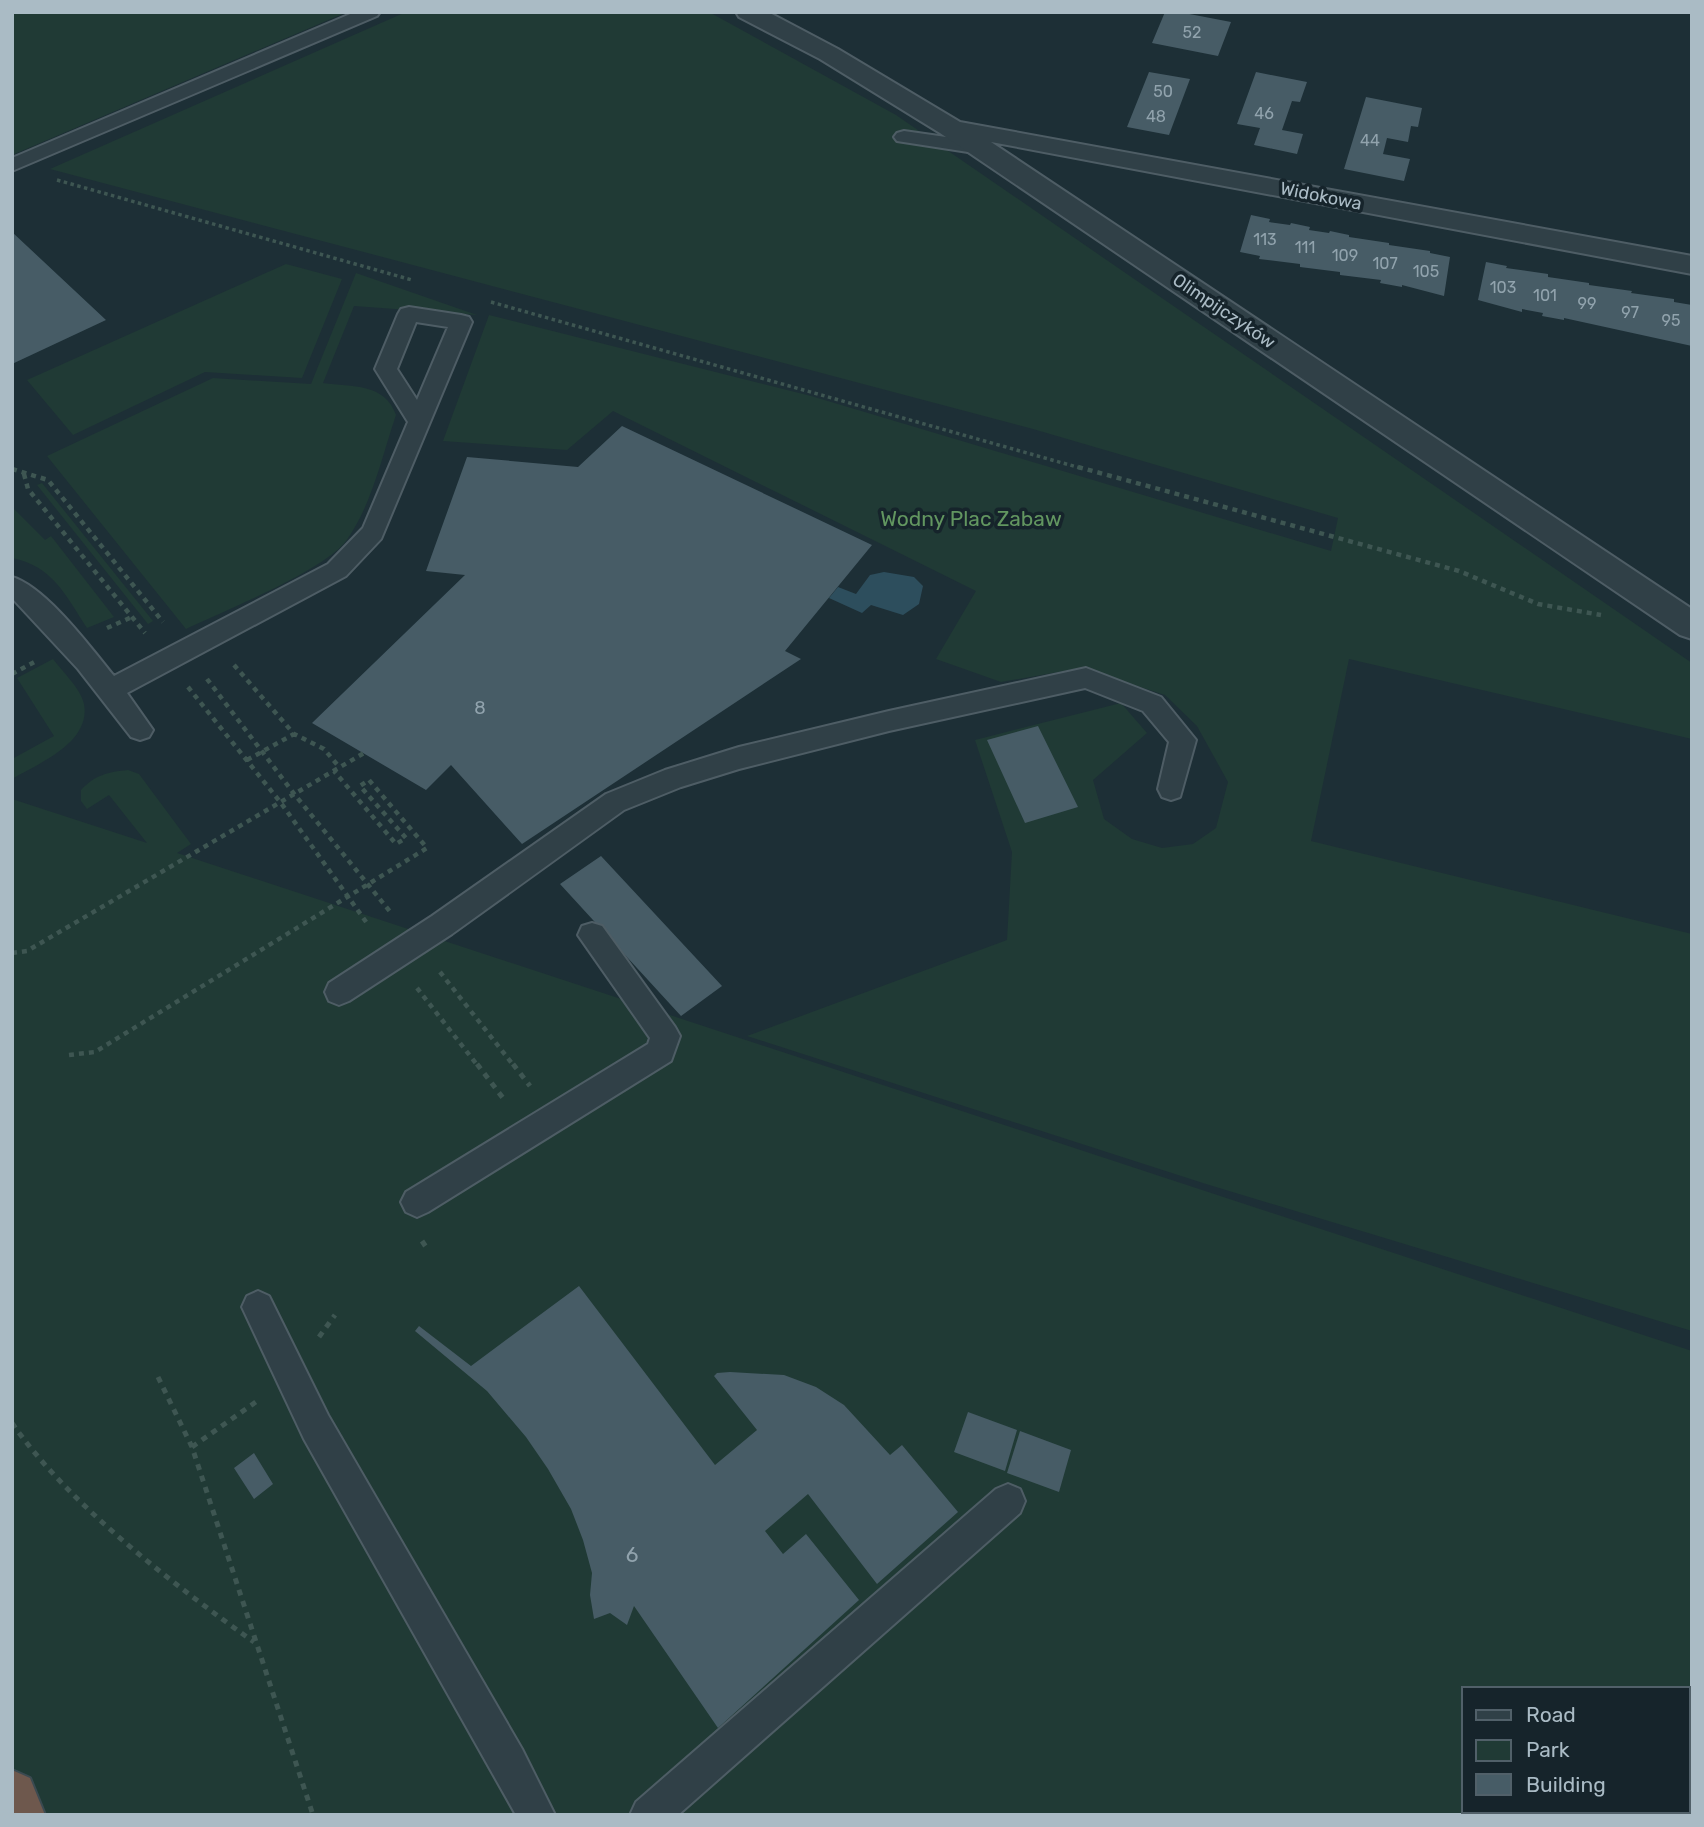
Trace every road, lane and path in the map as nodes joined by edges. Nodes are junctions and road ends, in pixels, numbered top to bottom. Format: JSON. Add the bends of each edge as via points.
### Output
{"nodes":[{"id":1,"x":370,"y":12,"type":"edge"},
{"id":2,"x":748,"y":12,"type":"edge"},
{"id":3,"x":950,"y":127,"type":"junction"},
{"id":4,"x":904,"y":137,"type":"dead end"},
{"id":5,"x":981,"y":148,"type":"junction"},
{"id":6,"x":12,"y":166,"type":"edge"},
{"id":7,"x":52,"y":179,"type":"dead end"},
{"id":8,"x":1692,"y":265,"type":"edge"},
{"id":9,"x":415,"y":281,"type":"dead end"},
{"id":10,"x":482,"y":300,"type":"dead end"},
{"id":11,"x":419,"y":422,"type":"dead end"},
{"id":12,"x":12,"y":469,"type":"edge"},
{"id":13,"x":24,"y":474,"type":"junction"},
{"id":14,"x":12,"y":586,"type":"edge"},
{"id":15,"x":1602,"y":615,"type":"dead end"},
{"id":16,"x":132,"y":617,"type":"junction"},
{"id":17,"x":1692,"y":626,"type":"edge"},
{"id":18,"x":167,"y":627,"type":"dead end"},
{"id":19,"x":101,"y":630,"type":"dead end"},
{"id":20,"x":147,"y":635,"type":"dead end"},
{"id":21,"x":211,"y":638,"type":"junction"},
{"id":22,"x":48,"y":655,"type":"dead end"},
{"id":23,"x":12,"y":674,"type":"edge"},
{"id":24,"x":181,"y":678,"type":"dead end"},
{"id":25,"x":207,"y":678,"type":"dead end"},
{"id":26,"x":111,"y":689,"type":"junction"},
{"id":27,"x":140,"y":730,"type":"dead end"},
{"id":28,"x":293,"y":734,"type":"junction"},
{"id":29,"x":262,"y":752,"type":"junction"},
{"id":30,"x":364,"y":753,"type":"dead end"},
{"id":31,"x":247,"y":760,"type":"junction"},
{"id":32,"x":337,"y":769,"type":"junction"},
{"id":33,"x":1171,"y":789,"type":"dead end"},
{"id":34,"x":295,"y":794,"type":"junction"},
{"id":35,"x":281,"y":803,"type":"junction"},
{"id":36,"x":369,"y":886,"type":"junction"},
{"id":37,"x":348,"y":897,"type":"junction"},
{"id":38,"x":592,"y":935,"type":"dead end"},
{"id":39,"x":404,"y":949,"type":"junction"},
{"id":40,"x":12,"y":953,"type":"edge"},
{"id":41,"x":339,"y":992,"type":"dead end"},
{"id":42,"x":69,"y":1055,"type":"dead end"},
{"id":43,"x":555,"y":1116,"type":"junction"},
{"id":44,"x":530,"y":1132,"type":"junction"},
{"id":45,"x":417,"y":1202,"type":"dead end"},
{"id":46,"x":258,"y":1307,"type":"dead end"},
{"id":47,"x":158,"y":1377,"type":"dead end"},
{"id":48,"x":266,"y":1395,"type":"dead end"},
{"id":49,"x":12,"y":1423,"type":"edge"},
{"id":50,"x":192,"y":1447,"type":"junction"},
{"id":51,"x":1008,"y":1501,"type":"dead end"},
{"id":52,"x":255,"y":1643,"type":"junction"},
{"id":53,"x":12,"y":1796,"type":"edge"},
{"id":54,"x":19,"y":1815,"type":"edge"},
{"id":55,"x":313,"y":1815,"type":"edge"},
{"id":56,"x":536,"y":1815,"type":"edge"},
{"id":57,"x":649,"y":1815,"type":"edge"}],
"edges":[{"from":1,"to":6,"type":"lane"},
{"from":2,"to":3,"type":"street","name":"Olimpijczyków","via":[[829,54]]},
{"from":3,"to":5,"type":"street","name":"Olimpijczyków"},
{"from":3,"to":8,"type":"street","name":"Widokowa"},
{"from":4,"to":5,"type":"lane"},
{"from":5,"to":17,"type":"street","name":"Olimpijczyków"},
{"from":7,"to":9,"type":"path"},
{"from":10,"to":15,"type":"path","via":[[1459,570],[1538,604]]},
{"from":11,"to":21,"type":"lane","via":[[373,533],[337,569]]},
{"from":12,"to":13,"type":"path"},
{"from":13,"to":16,"type":"path","via":[[29,489]]},
{"from":13,"to":18,"type":"path","via":[[48,480]]},
{"from":14,"to":26,"type":"lane","via":[[24,592]]},
{"from":16,"to":19,"type":"path"},
{"from":16,"to":20,"type":"path"},
{"from":21,"to":26,"type":"lane"},
{"from":21,"to":28,"type":"path"},
{"from":22,"to":23,"type":"path"},
{"from":24,"to":31,"type":"path"},
{"from":25,"to":29,"type":"path"},
{"from":26,"to":27,"type":"lane"},
{"from":28,"to":29,"type":"path"},
{"from":28,"to":32,"type":"path","via":[[324,749]]},
{"from":29,"to":31,"type":"path"},
{"from":29,"to":34,"type":"path"},
{"from":30,"to":32,"type":"path"},
{"from":31,"to":35,"type":"path"},
{"from":32,"to":34,"type":"path"},
{"from":32,"to":36,"type":"path","via":[[396,844],[406,838],[360,786],[369,780],[426,848]]},
{"from":33,"to":39,"type":"lane","via":[[1182,740],[1152,704],[1086,678],[828,735],[674,778],[615,802]]},
{"from":34,"to":35,"type":"path"},
{"from":34,"to":36,"type":"path"},
{"from":35,"to":37,"type":"path"},
{"from":35,"to":40,"type":"path","via":[[27,951]]},
{"from":36,"to":37,"type":"path"},
{"from":36,"to":39,"type":"path"},
{"from":37,"to":39,"type":"path"},
{"from":37,"to":42,"type":"path","via":[[95,1052]]},
{"from":38,"to":43,"type":"lane","via":[[664,1035],[661,1052]]},
{"from":39,"to":41,"type":"lane"},
{"from":39,"to":43,"type":"path"},
{"from":39,"to":44,"type":"path"},
{"from":43,"to":44,"type":"lane"},
{"from":44,"to":45,"type":"lane"},
{"from":46,"to":56,"type":"lane","via":[[316,1427]]},
{"from":47,"to":50,"type":"path"},
{"from":48,"to":50,"type":"path"},
{"from":49,"to":52,"type":"path","via":[[42,1464],[86,1506],[204,1608]]},
{"from":50,"to":52,"type":"path"},
{"from":51,"to":57,"type":"lane"},
{"from":52,"to":55,"type":"path"},
{"from":53,"to":54,"type":"highway"}]}
